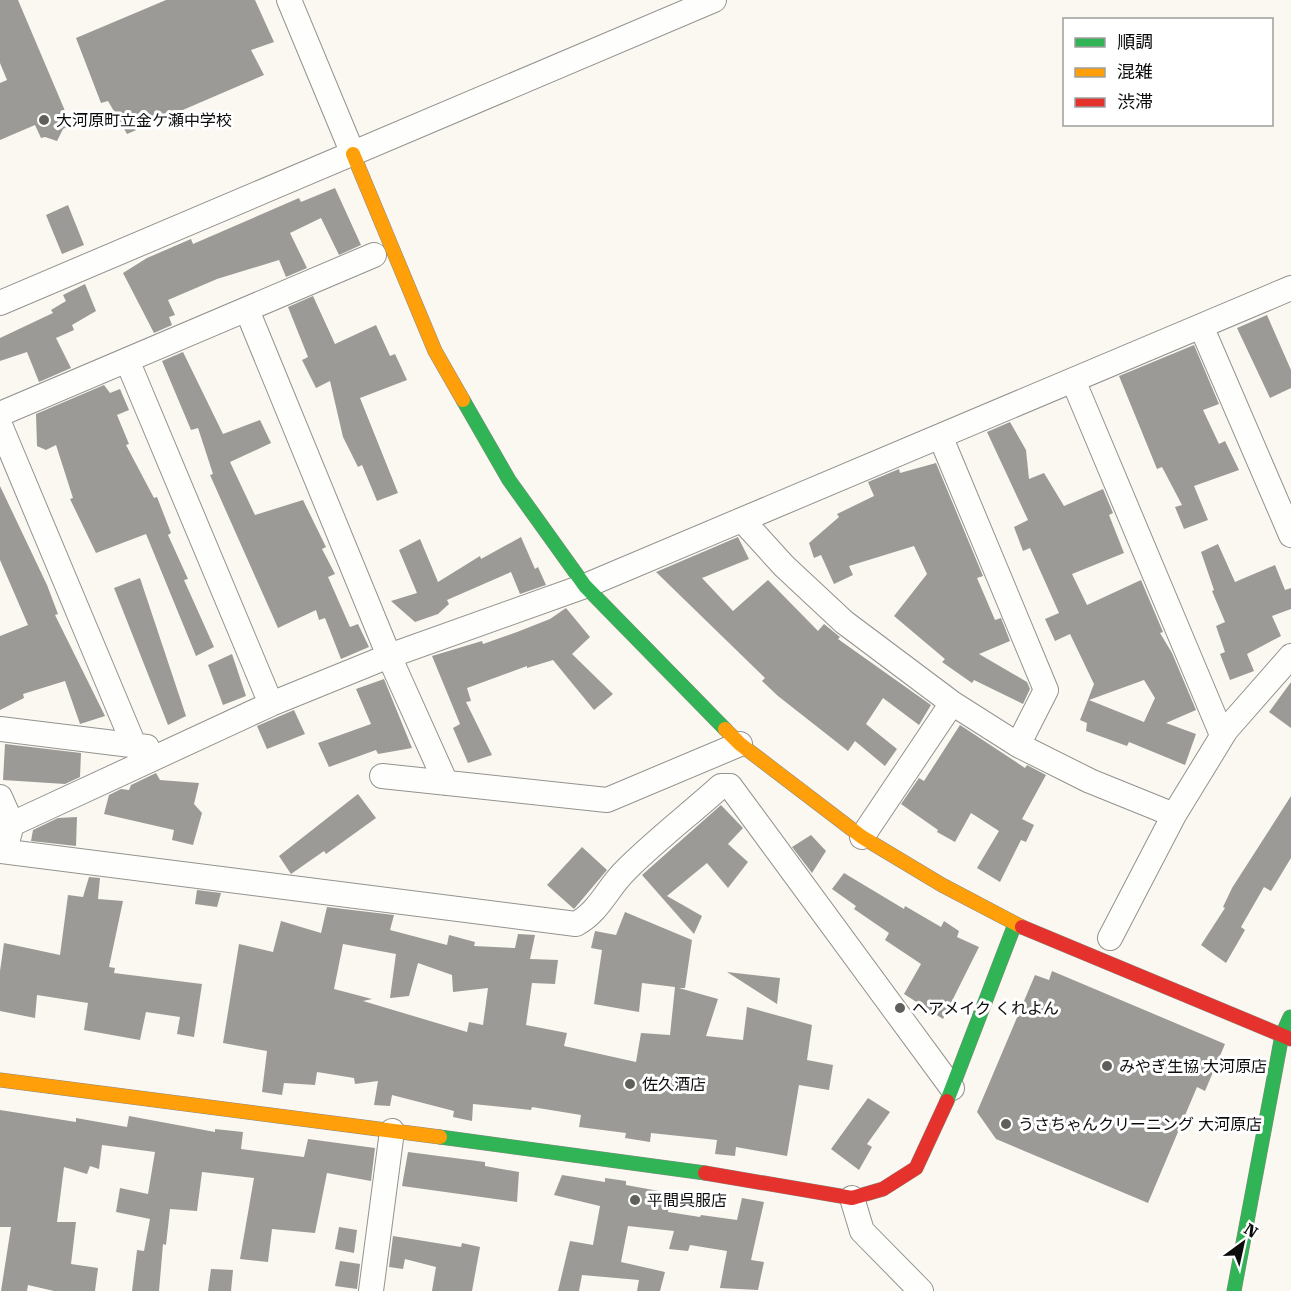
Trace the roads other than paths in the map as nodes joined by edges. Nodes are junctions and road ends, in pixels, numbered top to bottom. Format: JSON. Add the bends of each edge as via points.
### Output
{"nodes":[{"id":1,"x":289,"y":0,"type":"edge"},
{"id":2,"x":714,"y":0,"type":"edge"},
{"id":3,"x":353,"y":154,"type":"junction"},
{"id":4,"x":374,"y":255,"type":"dead end"},
{"id":5,"x":1291,"y":288,"type":"edge"},
{"id":6,"x":0,"y":303,"type":"edge"},
{"id":7,"x":247,"y":310,"type":"junction"},
{"id":8,"x":1201,"y":326,"type":"junction"},
{"id":9,"x":127,"y":360,"type":"junction"},
{"id":10,"x":1072,"y":380,"type":"junction"},
{"id":11,"x":0,"y":414,"type":"edge"},
{"id":12,"x":0,"y":425,"type":"edge"},
{"id":13,"x":941,"y":438,"type":"junction"},
{"id":14,"x":743,"y":521,"type":"junction"},
{"id":15,"x":1291,"y":535,"type":"edge"},
{"id":16,"x":585,"y":586,"type":"junction"},
{"id":17,"x":389,"y":656,"type":"junction"},
{"id":18,"x":1291,"y":656,"type":"edge"},
{"id":19,"x":952,"y":703,"type":"junction"},
{"id":20,"x":271,"y":704,"type":"junction"},
{"id":21,"x":0,"y":729,"type":"edge"},
{"id":22,"x":1222,"y":735,"type":"junction"},
{"id":23,"x":740,"y":744,"type":"junction"},
{"id":24,"x":134,"y":745,"type":"junction"},
{"id":25,"x":1018,"y":745,"type":"junction"},
{"id":26,"x":170,"y":751,"type":"junction"},
{"id":27,"x":708,"y":758,"type":"junction"},
{"id":28,"x":382,"y":776,"type":"dead end"},
{"id":29,"x":446,"y":783,"type":"junction"},
{"id":30,"x":722,"y":786,"type":"junction"},
{"id":31,"x":0,"y":797,"type":"edge"},
{"id":32,"x":1174,"y":815,"type":"junction"},
{"id":33,"x":12,"y":824,"type":"junction"},
{"id":34,"x":862,"y":837,"type":"junction"},
{"id":35,"x":3,"y":851,"type":"edge"},
{"id":36,"x":1015,"y":924,"type":"junction"},
{"id":37,"x":1110,"y":938,"type":"dead end"},
{"id":38,"x":1291,"y":1016,"type":"edge"},
{"id":39,"x":1287,"y":1037,"type":"edge"},
{"id":40,"x":0,"y":1080,"type":"edge"},
{"id":41,"x":952,"y":1088,"type":"junction"},
{"id":42,"x":392,"y":1131,"type":"junction"},
{"id":43,"x":852,"y":1198,"type":"junction"},
{"id":44,"x":371,"y":1291,"type":"edge"},
{"id":45,"x":921,"y":1291,"type":"edge"},
{"id":46,"x":1234,"y":1291,"type":"edge"}],
"edges":[{"from":1,"to":3,"type":"street"},
{"from":2,"to":3,"type":"street"},
{"from":3,"to":6,"type":"street"},
{"from":3,"to":16,"type":"street","via":[[435,351],[509,480]]},
{"from":4,"to":7,"type":"street"},
{"from":5,"to":8,"type":"street"},
{"from":7,"to":9,"type":"street"},
{"from":7,"to":17,"type":"street"},
{"from":8,"to":10,"type":"street"},
{"from":8,"to":15,"type":"street"},
{"from":9,"to":11,"type":"street"},
{"from":9,"to":20,"type":"street"},
{"from":10,"to":13,"type":"street"},
{"from":10,"to":22,"type":"street"},
{"from":12,"to":24,"type":"street"},
{"from":13,"to":14,"type":"street"},
{"from":13,"to":25,"type":"street","via":[[1046,690]]},
{"from":14,"to":16,"type":"street"},
{"from":14,"to":19,"type":"street","via":[[844,622]]},
{"from":16,"to":17,"type":"street"},
{"from":16,"to":23,"type":"street"},
{"from":17,"to":20,"type":"street"},
{"from":17,"to":29,"type":"street"},
{"from":18,"to":22,"type":"street"},
{"from":19,"to":25,"type":"street"},
{"from":19,"to":34,"type":"street"},
{"from":20,"to":26,"type":"street"},
{"from":21,"to":24,"type":"street"},
{"from":22,"to":32,"type":"street"},
{"from":23,"to":27,"type":"street"},
{"from":23,"to":34,"type":"street"},
{"from":24,"to":26,"type":"street"},
{"from":25,"to":32,"type":"street","via":[[1090,781]]},
{"from":26,"to":33,"type":"street"},
{"from":27,"to":29,"type":"street","via":[[606,800]]},
{"from":27,"to":30,"type":"street"},
{"from":28,"to":29,"type":"street"},
{"from":30,"to":35,"type":"street","via":[[624,872],[589,917],[576,924]]},
{"from":30,"to":41,"type":"street","via":[[730,786]]},
{"from":31,"to":33,"type":"street"},
{"from":32,"to":37,"type":"street"},
{"from":33,"to":35,"type":"street"},
{"from":34,"to":36,"type":"street"},
{"from":36,"to":39,"type":"street"},
{"from":36,"to":41,"type":"street"},
{"from":38,"to":39,"type":"street"},
{"from":39,"to":46,"type":"street"},
{"from":40,"to":42,"type":"street"},
{"from":41,"to":43,"type":"street","via":[[916,1168],[883,1190]]},
{"from":42,"to":43,"type":"street","via":[[682,1169]]},
{"from":42,"to":44,"type":"street"},
{"from":43,"to":45,"type":"street","via":[[862,1231]]}]}
